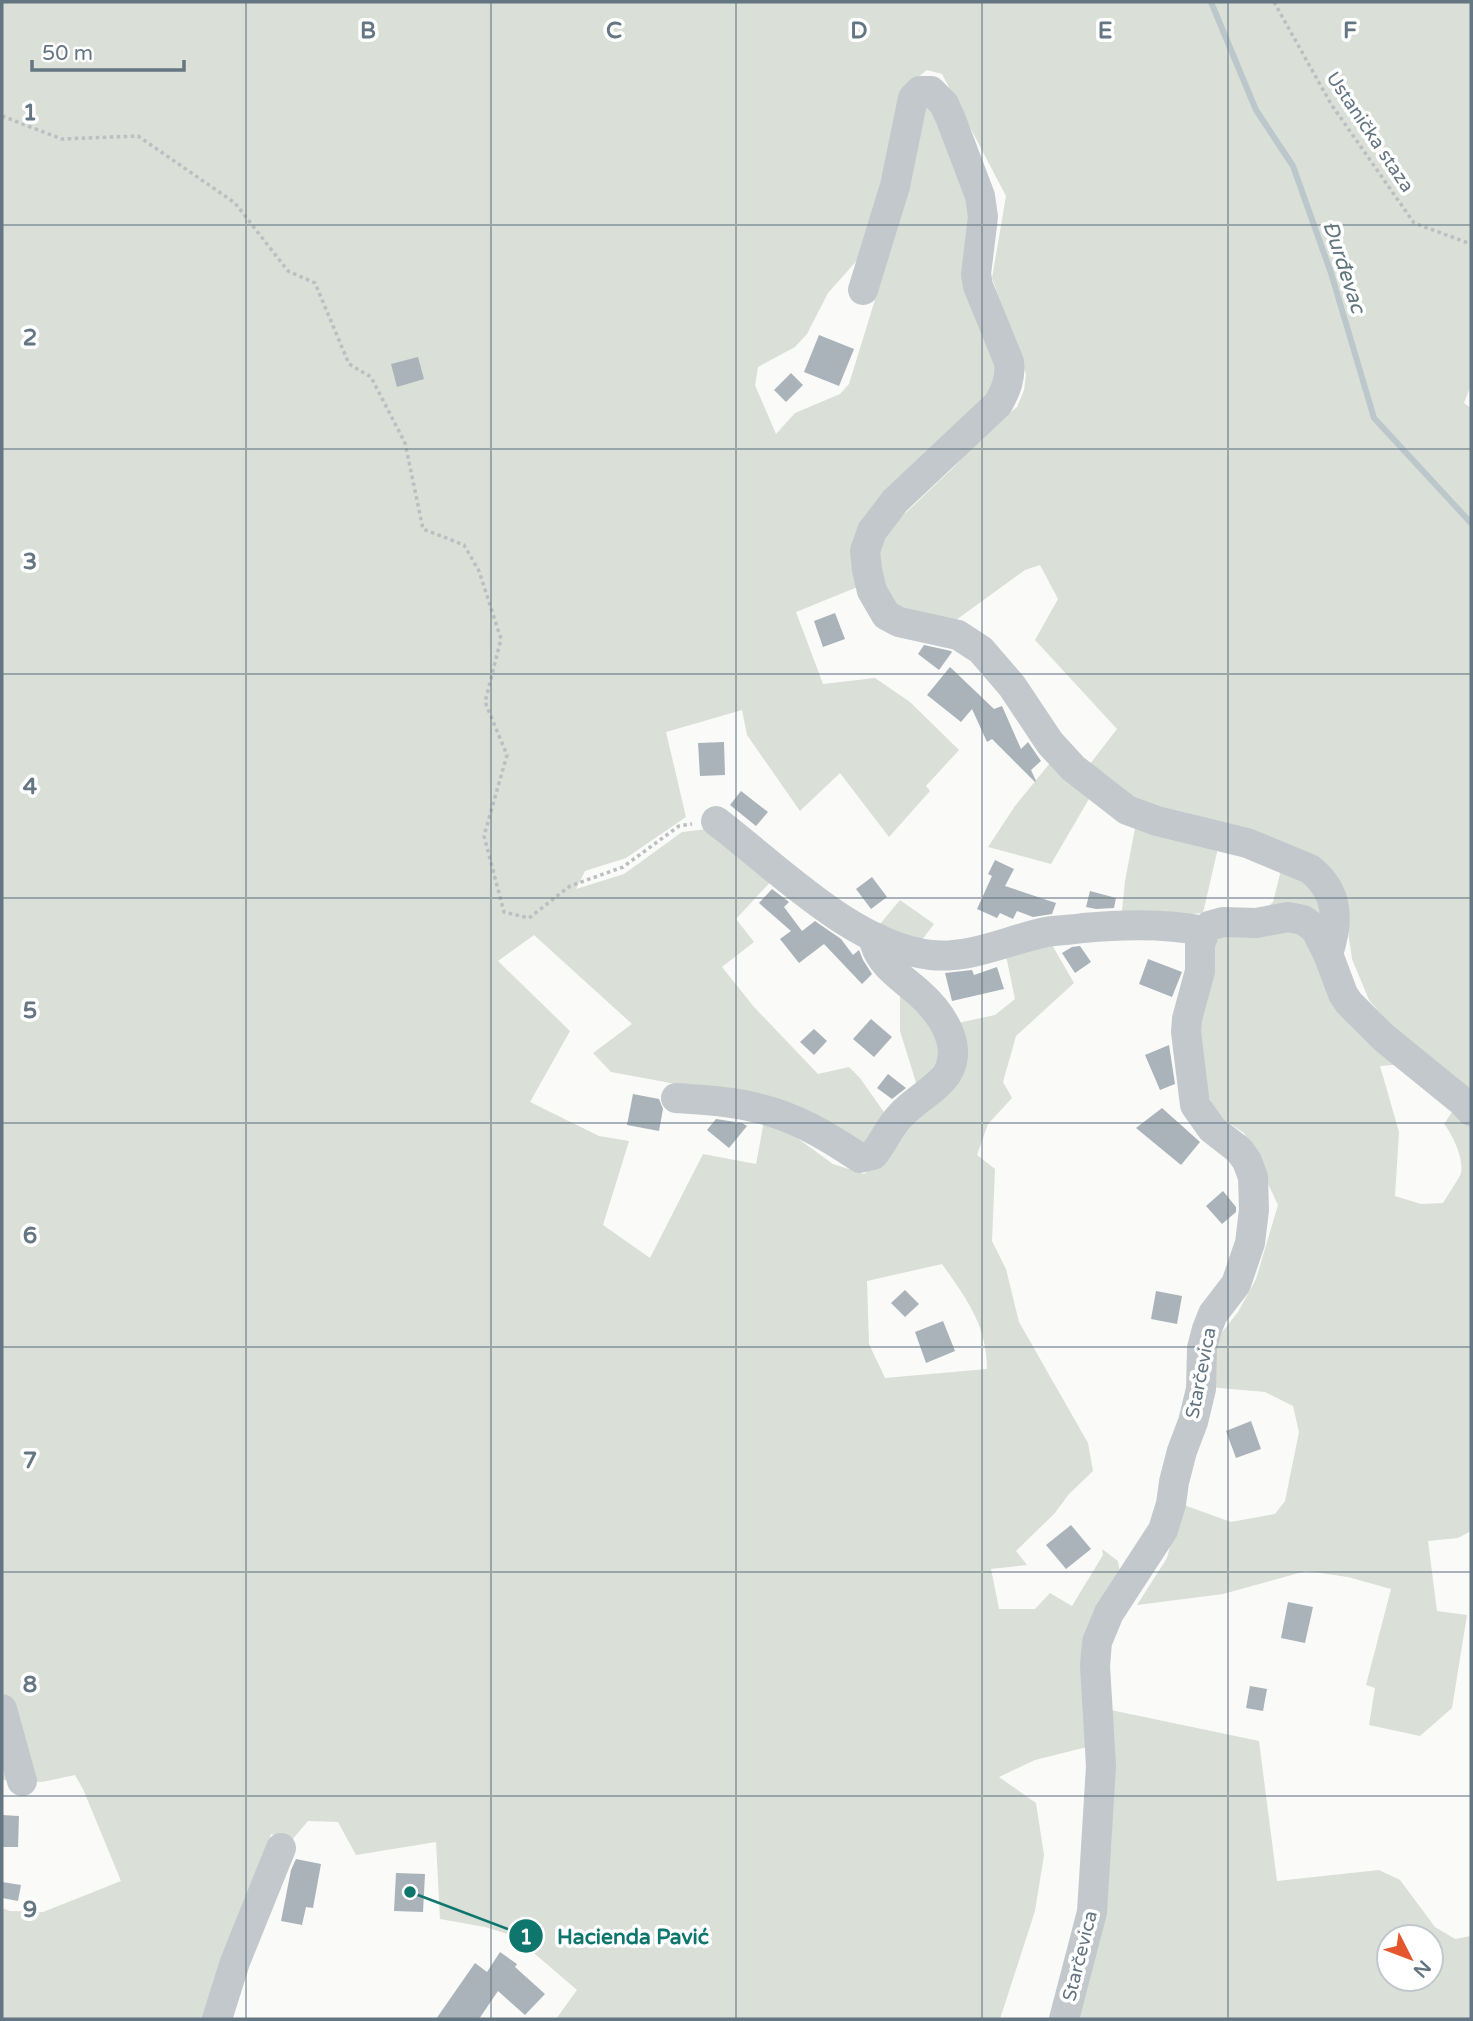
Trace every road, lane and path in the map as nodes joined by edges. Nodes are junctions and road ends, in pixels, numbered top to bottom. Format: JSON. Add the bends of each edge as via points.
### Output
{"nodes":[{"id":1,"x":1274,"y":2,"type":"edge"},
{"id":2,"x":2,"y":116,"type":"edge"},
{"id":3,"x":1471,"y":244,"type":"edge"},
{"id":4,"x":863,"y":290,"type":"dead end"},
{"id":5,"x":716,"y":821,"type":"joint"},
{"id":6,"x":1205,"y":931,"type":"junction"},
{"id":7,"x":877,"y":938,"type":"junction"},
{"id":8,"x":1328,"y":954,"type":"junction"},
{"id":9,"x":676,"y":1098,"type":"dead end"},
{"id":10,"x":1471,"y":1111,"type":"edge"},
{"id":11,"x":2,"y":1709,"type":"edge"},
{"id":12,"x":22,"y":1781,"type":"dead end"},
{"id":13,"x":281,"y":1848,"type":"dead end"},
{"id":14,"x":217,"y":2019,"type":"edge"},
{"id":15,"x":1064,"y":2019,"type":"edge"}],
"edges":[{"from":1,"to":3,"type":"path","name":"Ustanička staza","via":[[1331,104],[1414,223]]},
{"from":2,"to":5,"type":"path","via":[[62,139],[138,136],[235,203],[288,271],[315,283],[349,364],[371,377],[405,443],[423,529],[464,545],[479,571],[501,639],[485,702],[507,755],[484,836],[504,912],[529,918],[570,886],[624,867],[679,826]]},
{"from":4,"to":8,"type":"street","via":[[895,186],[913,98],[920,91],[931,91],[944,104],[980,196],[983,217],[976,274],[1010,372],[998,404],[895,501],[872,531],[865,551],[872,591],[887,615],[899,622],[958,635],[981,650],[1050,743],[1073,768],[1127,810],[1247,843],[1310,869],[1326,885],[1334,904],[1335,934]]},
{"from":5,"to":7,"type":"street","via":[[830,912]]},
{"from":6,"to":7,"type":"street","via":[[1177,925],[1125,924],[1046,932],[948,956],[909,950]]},
{"from":6,"to":8,"type":"street","via":[[1223,922],[1296,918],[1316,930]]},
{"from":6,"to":15,"type":"street","name":"Starčevica","via":[[1186,1032],[1195,1105],[1212,1129],[1247,1161],[1253,1177],[1250,1243],[1236,1284],[1207,1329],[1201,1389],[1163,1530],[1109,1613],[1097,1642],[1101,1766],[1092,1912]]},
{"from":7,"to":9,"type":"street","via":[[880,956],[936,1010],[949,1033],[954,1055],[942,1080],[898,1118],[873,1155],[860,1158],[804,1124],[757,1108]]},
{"from":8,"to":10,"type":"street","via":[[1343,994],[1357,1012]]},
{"from":11,"to":12,"type":"street"},
{"from":13,"to":14,"type":"street"}]}
